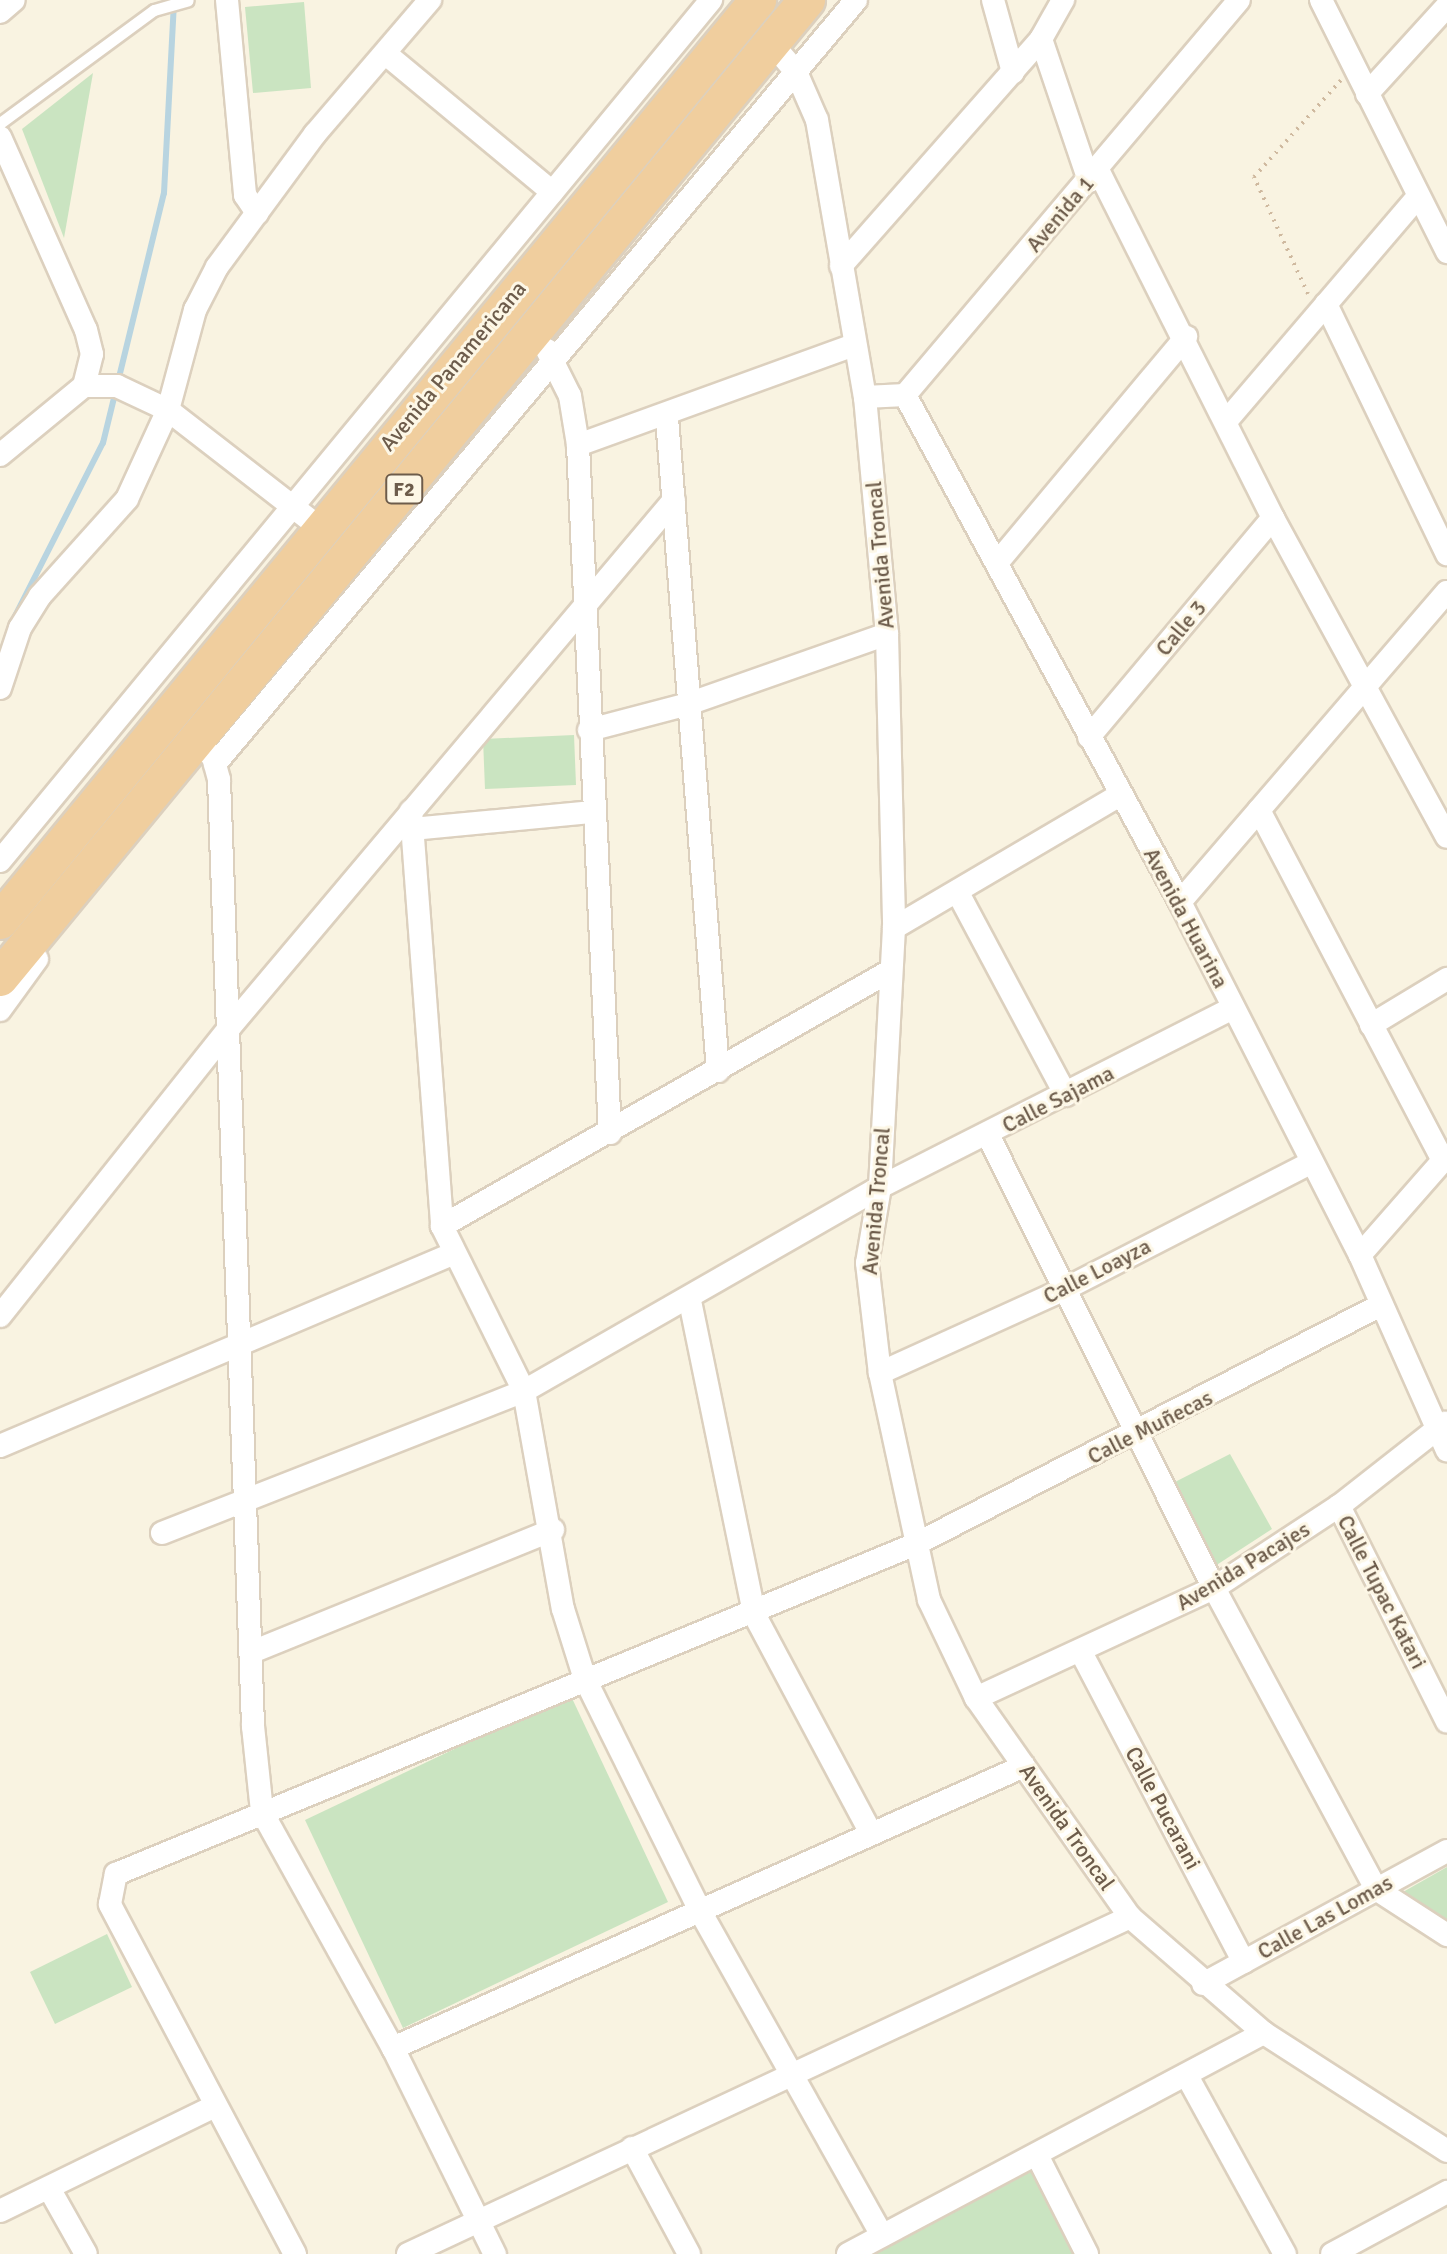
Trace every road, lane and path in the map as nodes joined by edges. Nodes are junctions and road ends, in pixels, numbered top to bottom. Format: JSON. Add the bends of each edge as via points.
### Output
{"nodes":[{"id":1,"x":14,"y":0,"type":"edge"},
{"id":2,"x":188,"y":0,"type":"edge"},
{"id":3,"x":227,"y":0,"type":"edge"},
{"id":4,"x":430,"y":0,"type":"edge"},
{"id":5,"x":711,"y":0,"type":"edge"},
{"id":6,"x":758,"y":0,"type":"edge"},
{"id":7,"x":807,"y":0,"type":"edge"},
{"id":8,"x":856,"y":0,"type":"edge"},
{"id":9,"x":993,"y":0,"type":"edge"},
{"id":10,"x":1063,"y":0,"type":"edge"},
{"id":11,"x":1239,"y":0,"type":"edge"},
{"id":12,"x":1321,"y":0,"type":"edge"},
{"id":13,"x":1447,"y":6,"type":"edge"},
{"id":14,"x":0,"y":12,"type":"edge"},
{"id":15,"x":1041,"y":39,"type":"junction"},
{"id":16,"x":772,"y":44,"type":"junction"},
{"id":17,"x":386,"y":54,"type":"junction"},
{"id":18,"x":1354,"y":67,"type":"junction"},
{"id":19,"x":796,"y":72,"type":"junction"},
{"id":20,"x":1013,"y":72,"type":"junction"},
{"id":21,"x":1367,"y":94,"type":"junction"},
{"id":22,"x":0,"y":123,"type":"edge"},
{"id":23,"x":0,"y":137,"type":"edge"},
{"id":24,"x":1093,"y":176,"type":"junction"},
{"id":25,"x":552,"y":192,"type":"junction"},
{"id":26,"x":1417,"y":198,"type":"junction"},
{"id":27,"x":257,"y":213,"type":"junction"},
{"id":28,"x":1447,"y":252,"type":"edge"},
{"id":29,"x":841,"y":266,"type":"junction"},
{"id":30,"x":1322,"y":309,"type":"junction"},
{"id":31,"x":1186,"y":337,"type":"junction"},
{"id":32,"x":543,"y":345,"type":"junction"},
{"id":33,"x":852,"y":346,"type":"junction"},
{"id":34,"x":84,"y":386,"type":"junction"},
{"id":35,"x":905,"y":395,"type":"junction"},
{"id":36,"x":865,"y":397,"type":"junction"},
{"id":37,"x":168,"y":410,"type":"junction"},
{"id":38,"x":667,"y":418,"type":"junction"},
{"id":39,"x":1228,"y":419,"type":"junction"},
{"id":40,"x":578,"y":445,"type":"junction"},
{"id":41,"x":0,"y":455,"type":"edge"},
{"id":42,"x":674,"y":500,"type":"junction"},
{"id":43,"x":292,"y":502,"type":"junction"},
{"id":44,"x":1273,"y":518,"type":"junction"},
{"id":45,"x":319,"y":527,"type":"junction"},
{"id":46,"x":1447,"y":554,"type":"edge"},
{"id":47,"x":997,"y":563,"type":"junction"},
{"id":48,"x":1447,"y":592,"type":"edge"},
{"id":49,"x":581,"y":611,"type":"junction"},
{"id":50,"x":887,"y":634,"type":"junction"},
{"id":51,"x":0,"y":688,"type":"edge"},
{"id":52,"x":1363,"y":689,"type":"junction"},
{"id":53,"x":688,"y":704,"type":"junction"},
{"id":54,"x":589,"y":730,"type":"junction"},
{"id":55,"x":1089,"y":737,"type":"junction"},
{"id":56,"x":206,"y":753,"type":"junction"},
{"id":57,"x":1120,"y":795,"type":"junction"},
{"id":58,"x":1259,"y":810,"type":"junction"},
{"id":59,"x":593,"y":812,"type":"junction"},
{"id":60,"x":411,"y":820,"type":"junction"},
{"id":61,"x":1447,"y":837,"type":"edge"},
{"id":62,"x":0,"y":861,"type":"edge"},
{"id":63,"x":958,"y":893,"type":"junction"},
{"id":64,"x":1180,"y":902,"type":"junction"},
{"id":65,"x":56,"y":911,"type":"junction"},
{"id":66,"x":0,"y":921,"type":"edge"},
{"id":67,"x":894,"y":928,"type":"junction"},
{"id":68,"x":890,"y":971,"type":"junction"},
{"id":69,"x":0,"y":978,"type":"edge"},
{"id":70,"x":1447,"y":979,"type":"edge"},
{"id":71,"x":1233,"y":1008,"type":"junction"},
{"id":72,"x":0,"y":1010,"type":"edge"},
{"id":73,"x":1371,"y":1025,"type":"junction"},
{"id":74,"x":230,"y":1027,"type":"junction"},
{"id":75,"x":718,"y":1071,"type":"junction"},
{"id":76,"x":1066,"y":1095,"type":"junction"},
{"id":77,"x":610,"y":1133,"type":"junction"},
{"id":78,"x":988,"y":1135,"type":"junction"},
{"id":79,"x":1445,"y":1158,"type":"edge"},
{"id":80,"x":1310,"y":1163,"type":"junction"},
{"id":81,"x":880,"y":1187,"type":"junction"},
{"id":82,"x":442,"y":1226,"type":"junction"},
{"id":83,"x":452,"y":1254,"type":"junction"},
{"id":84,"x":1360,"y":1255,"type":"junction"},
{"id":85,"x":1067,"y":1288,"type":"junction"},
{"id":86,"x":690,"y":1301,"type":"junction"},
{"id":87,"x":1381,"y":1305,"type":"junction"},
{"id":88,"x":0,"y":1316,"type":"edge"},
{"id":89,"x":242,"y":1346,"type":"junction"},
{"id":90,"x":880,"y":1373,"type":"junction"},
{"id":91,"x":524,"y":1391,"type":"junction"},
{"id":92,"x":1139,"y":1434,"type":"junction"},
{"id":93,"x":1444,"y":1434,"type":"edge"},
{"id":94,"x":0,"y":1446,"type":"edge"},
{"id":95,"x":249,"y":1497,"type":"junction"},
{"id":96,"x":1339,"y":1506,"type":"junction"},
{"id":97,"x":553,"y":1530,"type":"junction"},
{"id":98,"x":162,"y":1533,"type":"dead end"},
{"id":99,"x":916,"y":1544,"type":"junction"},
{"id":100,"x":1214,"y":1588,"type":"junction"},
{"id":101,"x":754,"y":1614,"type":"junction"},
{"id":102,"x":252,"y":1652,"type":"junction"},
{"id":103,"x":1082,"y":1654,"type":"junction"},
{"id":104,"x":585,"y":1679,"type":"junction"},
{"id":105,"x":976,"y":1698,"type":"junction"},
{"id":106,"x":1447,"y":1722,"type":"edge"},
{"id":107,"x":1024,"y":1766,"type":"junction"},
{"id":108,"x":262,"y":1812,"type":"junction"},
{"id":109,"x":871,"y":1833,"type":"junction"},
{"id":110,"x":1447,"y":1851,"type":"edge"},
{"id":111,"x":1376,"y":1889,"type":"junction"},
{"id":112,"x":700,"y":1911,"type":"junction"},
{"id":113,"x":1130,"y":1917,"type":"junction"},
{"id":114,"x":1447,"y":1935,"type":"edge"},
{"id":115,"x":1244,"y":1962,"type":"junction"},
{"id":116,"x":1203,"y":1984,"type":"junction"},
{"id":117,"x":1264,"y":2033,"type":"junction"},
{"id":118,"x":393,"y":2048,"type":"junction"},
{"id":119,"x":794,"y":2072,"type":"junction"},
{"id":120,"x":1187,"y":2076,"type":"junction"},
{"id":121,"x":215,"y":2106,"type":"junction"},
{"id":122,"x":632,"y":2148,"type":"junction"},
{"id":123,"x":1447,"y":2151,"type":"edge"},
{"id":124,"x":1037,"y":2155,"type":"junction"},
{"id":125,"x":50,"y":2190,"type":"junction"},
{"id":126,"x":1447,"y":2192,"type":"edge"},
{"id":127,"x":0,"y":2211,"type":"edge"},
{"id":128,"x":477,"y":2221,"type":"junction"},
{"id":129,"x":882,"y":2235,"type":"junction"},
{"id":130,"x":86,"y":2254,"type":"edge"},
{"id":131,"x":295,"y":2254,"type":"edge"},
{"id":132,"x":408,"y":2254,"type":"edge"},
{"id":133,"x":495,"y":2254,"type":"edge"},
{"id":134,"x":689,"y":2254,"type":"edge"},
{"id":135,"x":848,"y":2254,"type":"edge"},
{"id":136,"x":1087,"y":2254,"type":"edge"},
{"id":137,"x":1285,"y":2254,"type":"edge"},
{"id":138,"x":1332,"y":2254,"type":"edge"}],
"edges":[{"from":1,"to":14,"type":"street"},
{"from":2,"to":22,"type":"lane","via":[[154,10]]},
{"from":3,"to":27,"type":"street","via":[[245,195]]},
{"from":4,"to":17,"type":"street"},
{"from":5,"to":25,"type":"street","name":"Avenida Panamericana"},
{"from":6,"to":45,"type":"highway","name":"Avenida Panamericana","number":"F2"},
{"from":7,"to":16,"type":"highway","name":"Avenida Panamericana","number":"F2"},
{"from":8,"to":19,"type":"street"},
{"from":9,"to":20,"type":"street"},
{"from":10,"to":15,"type":"street"},
{"from":11,"to":24,"type":"street","name":"Avenida 1"},
{"from":12,"to":18,"type":"street"},
{"from":13,"to":21,"type":"street"},
{"from":15,"to":20,"type":"street"},
{"from":15,"to":24,"type":"street"},
{"from":16,"to":19,"type":"street","name":"Avenida Troncal"},
{"from":16,"to":32,"type":"highway","name":"Avenida Panamericana","number":"F2"},
{"from":17,"to":25,"type":"street"},
{"from":17,"to":27,"type":"street"},
{"from":18,"to":21,"type":"street"},
{"from":18,"to":30,"type":"path","via":[[1254,177]]},
{"from":19,"to":29,"type":"street","name":"Avenida Troncal","via":[[817,120]]},
{"from":19,"to":32,"type":"street"},
{"from":20,"to":29,"type":"street"},
{"from":21,"to":26,"type":"street"},
{"from":23,"to":34,"type":"street","via":[[86,330],[92,354]]},
{"from":24,"to":31,"type":"street"},
{"from":24,"to":35,"type":"street","name":"Avenida 1"},
{"from":25,"to":43,"type":"street","name":"Avenida Panamericana"},
{"from":26,"to":28,"type":"street"},
{"from":26,"to":30,"type":"street"},
{"from":27,"to":37,"type":"street","via":[[195,310]]},
{"from":29,"to":33,"type":"street","name":"Avenida Troncal"},
{"from":30,"to":39,"type":"street"},
{"from":30,"to":46,"type":"street"},
{"from":31,"to":39,"type":"street"},
{"from":31,"to":47,"type":"street"},
{"from":32,"to":40,"type":"street","via":[[570,396]]},
{"from":32,"to":56,"type":"highway","name":"Avenida Panamericana","number":"F2"},
{"from":33,"to":36,"type":"street","name":"Avenida Troncal"},
{"from":33,"to":38,"type":"street"},
{"from":34,"to":37,"type":"street","via":[[117,386]]},
{"from":34,"to":41,"type":"street"},
{"from":35,"to":36,"type":"street"},
{"from":35,"to":47,"type":"street","name":"Avenida Huarina"},
{"from":36,"to":50,"type":"street","name":"Avenida Troncal"},
{"from":37,"to":43,"type":"street"},
{"from":37,"to":51,"type":"street","via":[[127,499],[40,596],[20,628]]},
{"from":38,"to":40,"type":"street"},
{"from":38,"to":42,"type":"street"},
{"from":39,"to":44,"type":"street"},
{"from":40,"to":49,"type":"street"},
{"from":42,"to":49,"type":"street"},
{"from":42,"to":53,"type":"street"},
{"from":43,"to":45,"type":"street"},
{"from":43,"to":62,"type":"street","name":"Avenida Panamericana"},
{"from":44,"to":52,"type":"street"},
{"from":44,"to":55,"type":"street","name":"Calle 3"},
{"from":45,"to":66,"type":"highway","name":"Avenida Panamericana","number":"F2"},
{"from":47,"to":55,"type":"street","name":"Avenida Huarina"},
{"from":48,"to":52,"type":"street"},
{"from":49,"to":54,"type":"street"},
{"from":49,"to":60,"type":"street"},
{"from":50,"to":53,"type":"street"},
{"from":50,"to":67,"type":"street","name":"Avenida Troncal"},
{"from":52,"to":58,"type":"street"},
{"from":52,"to":61,"type":"street"},
{"from":53,"to":54,"type":"street"},
{"from":53,"to":75,"type":"street"},
{"from":54,"to":59,"type":"street"},
{"from":55,"to":57,"type":"street","name":"Avenida Huarina"},
{"from":56,"to":65,"type":"highway","name":"Avenida Panamericana","number":"F2"},
{"from":56,"to":74,"type":"street"},
{"from":57,"to":63,"type":"street"},
{"from":57,"to":64,"type":"street","name":"Avenida Huarina"},
{"from":58,"to":64,"type":"street"},
{"from":58,"to":73,"type":"street"},
{"from":59,"to":60,"type":"street"},
{"from":59,"to":77,"type":"street"},
{"from":60,"to":74,"type":"street"},
{"from":60,"to":82,"type":"street"},
{"from":63,"to":67,"type":"street"},
{"from":63,"to":76,"type":"street"},
{"from":64,"to":71,"type":"street","name":"Avenida Huarina"},
{"from":65,"to":69,"type":"highway","name":"Avenida Panamericana","number":"F2"},
{"from":65,"to":72,"type":"street","name":"Avenida Panamericana","via":[[42,952]]},
{"from":67,"to":68,"type":"street","name":"Avenida Troncal"},
{"from":68,"to":75,"type":"street"},
{"from":68,"to":81,"type":"street","name":"Avenida Troncal"},
{"from":70,"to":73,"type":"street"},
{"from":71,"to":76,"type":"street","name":"Calle Sajama"},
{"from":71,"to":80,"type":"street","name":"Avenida Huarina"},
{"from":73,"to":79,"type":"street"},
{"from":74,"to":88,"type":"street"},
{"from":74,"to":89,"type":"street"},
{"from":75,"to":77,"type":"street"},
{"from":76,"to":78,"type":"street","name":"Calle Sajama"},
{"from":77,"to":82,"type":"street"},
{"from":78,"to":81,"type":"street","name":"Calle Sajama"},
{"from":78,"to":85,"type":"street"},
{"from":79,"to":84,"type":"street"},
{"from":80,"to":84,"type":"street","name":"Avenida Huarina"},
{"from":80,"to":85,"type":"street","name":"Calle Loayza"},
{"from":81,"to":86,"type":"street","name":"Calle Sajama"},
{"from":81,"to":90,"type":"street","name":"Avenida Troncal","via":[[867,1263]]},
{"from":82,"to":83,"type":"street"},
{"from":83,"to":89,"type":"street"},
{"from":83,"to":91,"type":"street"},
{"from":84,"to":87,"type":"street","name":"Avenida Huarina"},
{"from":85,"to":90,"type":"street","name":"Calle Loayza"},
{"from":85,"to":92,"type":"street"},
{"from":86,"to":91,"type":"street","name":"Calle Sajama"},
{"from":86,"to":101,"type":"street"},
{"from":87,"to":92,"type":"street","name":"Calle Muñecas"},
{"from":87,"to":93,"type":"street","name":"Avenida Huarina"},
{"from":89,"to":94,"type":"street"},
{"from":89,"to":95,"type":"street"},
{"from":90,"to":99,"type":"street","name":"Avenida Troncal"},
{"from":91,"to":95,"type":"street","name":"Calle Sajama"},
{"from":91,"to":97,"type":"street"},
{"from":92,"to":99,"type":"street","name":"Calle Muñecas"},
{"from":92,"to":100,"type":"street"},
{"from":93,"to":96,"type":"street","name":"Avenida Pacajes"},
{"from":95,"to":98,"type":"street","name":"Calle Sajama"},
{"from":95,"to":102,"type":"street"},
{"from":96,"to":100,"type":"street","name":"Avenida Pacajes"},
{"from":96,"to":106,"type":"street","name":"Calle Tupac Katari"},
{"from":97,"to":102,"type":"street"},
{"from":97,"to":104,"type":"street","via":[[563,1609]]},
{"from":99,"to":101,"type":"street","name":"Calle Muñecas"},
{"from":99,"to":105,"type":"street","name":"Avenida Troncal","via":[[943,1639]]},
{"from":100,"to":103,"type":"street","name":"Avenida Pacajes"},
{"from":100,"to":111,"type":"street","via":[[1328,1790]]},
{"from":101,"to":104,"type":"street","name":"Calle Muñecas"},
{"from":101,"to":109,"type":"street"},
{"from":102,"to":108,"type":"street"},
{"from":103,"to":105,"type":"street","name":"Avenida Pacajes"},
{"from":103,"to":115,"type":"street","name":"Calle Pucarani"},
{"from":104,"to":108,"type":"street","name":"Calle Muñecas"},
{"from":104,"to":112,"type":"street"},
{"from":105,"to":107,"type":"street","name":"Avenida Troncal"},
{"from":107,"to":109,"type":"street"},
{"from":107,"to":113,"type":"street","name":"Avenida Troncal"},
{"from":108,"to":118,"type":"street"},
{"from":108,"to":121,"type":"street","name":"Calle Muñecas","via":[[122,1869],[109,1891],[110,1904]]},
{"from":109,"to":112,"type":"street"},
{"from":110,"to":111,"type":"street","name":"Calle Las Lomas"},
{"from":111,"to":114,"type":"street"},
{"from":111,"to":115,"type":"street","name":"Calle Las Lomas"},
{"from":112,"to":118,"type":"street"},
{"from":112,"to":119,"type":"street"},
{"from":113,"to":116,"type":"street","name":"Avenida Troncal"},
{"from":113,"to":119,"type":"street"},
{"from":115,"to":116,"type":"street","name":"Calle Las Lomas"},
{"from":116,"to":117,"type":"street","name":"Avenida Troncal"},
{"from":117,"to":120,"type":"street"},
{"from":117,"to":123,"type":"street","name":"Avenida Troncal"},
{"from":118,"to":128,"type":"street"},
{"from":119,"to":122,"type":"street"},
{"from":119,"to":129,"type":"street"},
{"from":120,"to":124,"type":"street"},
{"from":120,"to":137,"type":"street"},
{"from":121,"to":125,"type":"street"},
{"from":121,"to":131,"type":"street"},
{"from":122,"to":128,"type":"street"},
{"from":122,"to":134,"type":"street"},
{"from":124,"to":129,"type":"street"},
{"from":124,"to":136,"type":"street"},
{"from":125,"to":127,"type":"street"},
{"from":125,"to":130,"type":"street"},
{"from":126,"to":138,"type":"street"},
{"from":128,"to":132,"type":"street"},
{"from":128,"to":133,"type":"street"},
{"from":129,"to":135,"type":"street"}]}
